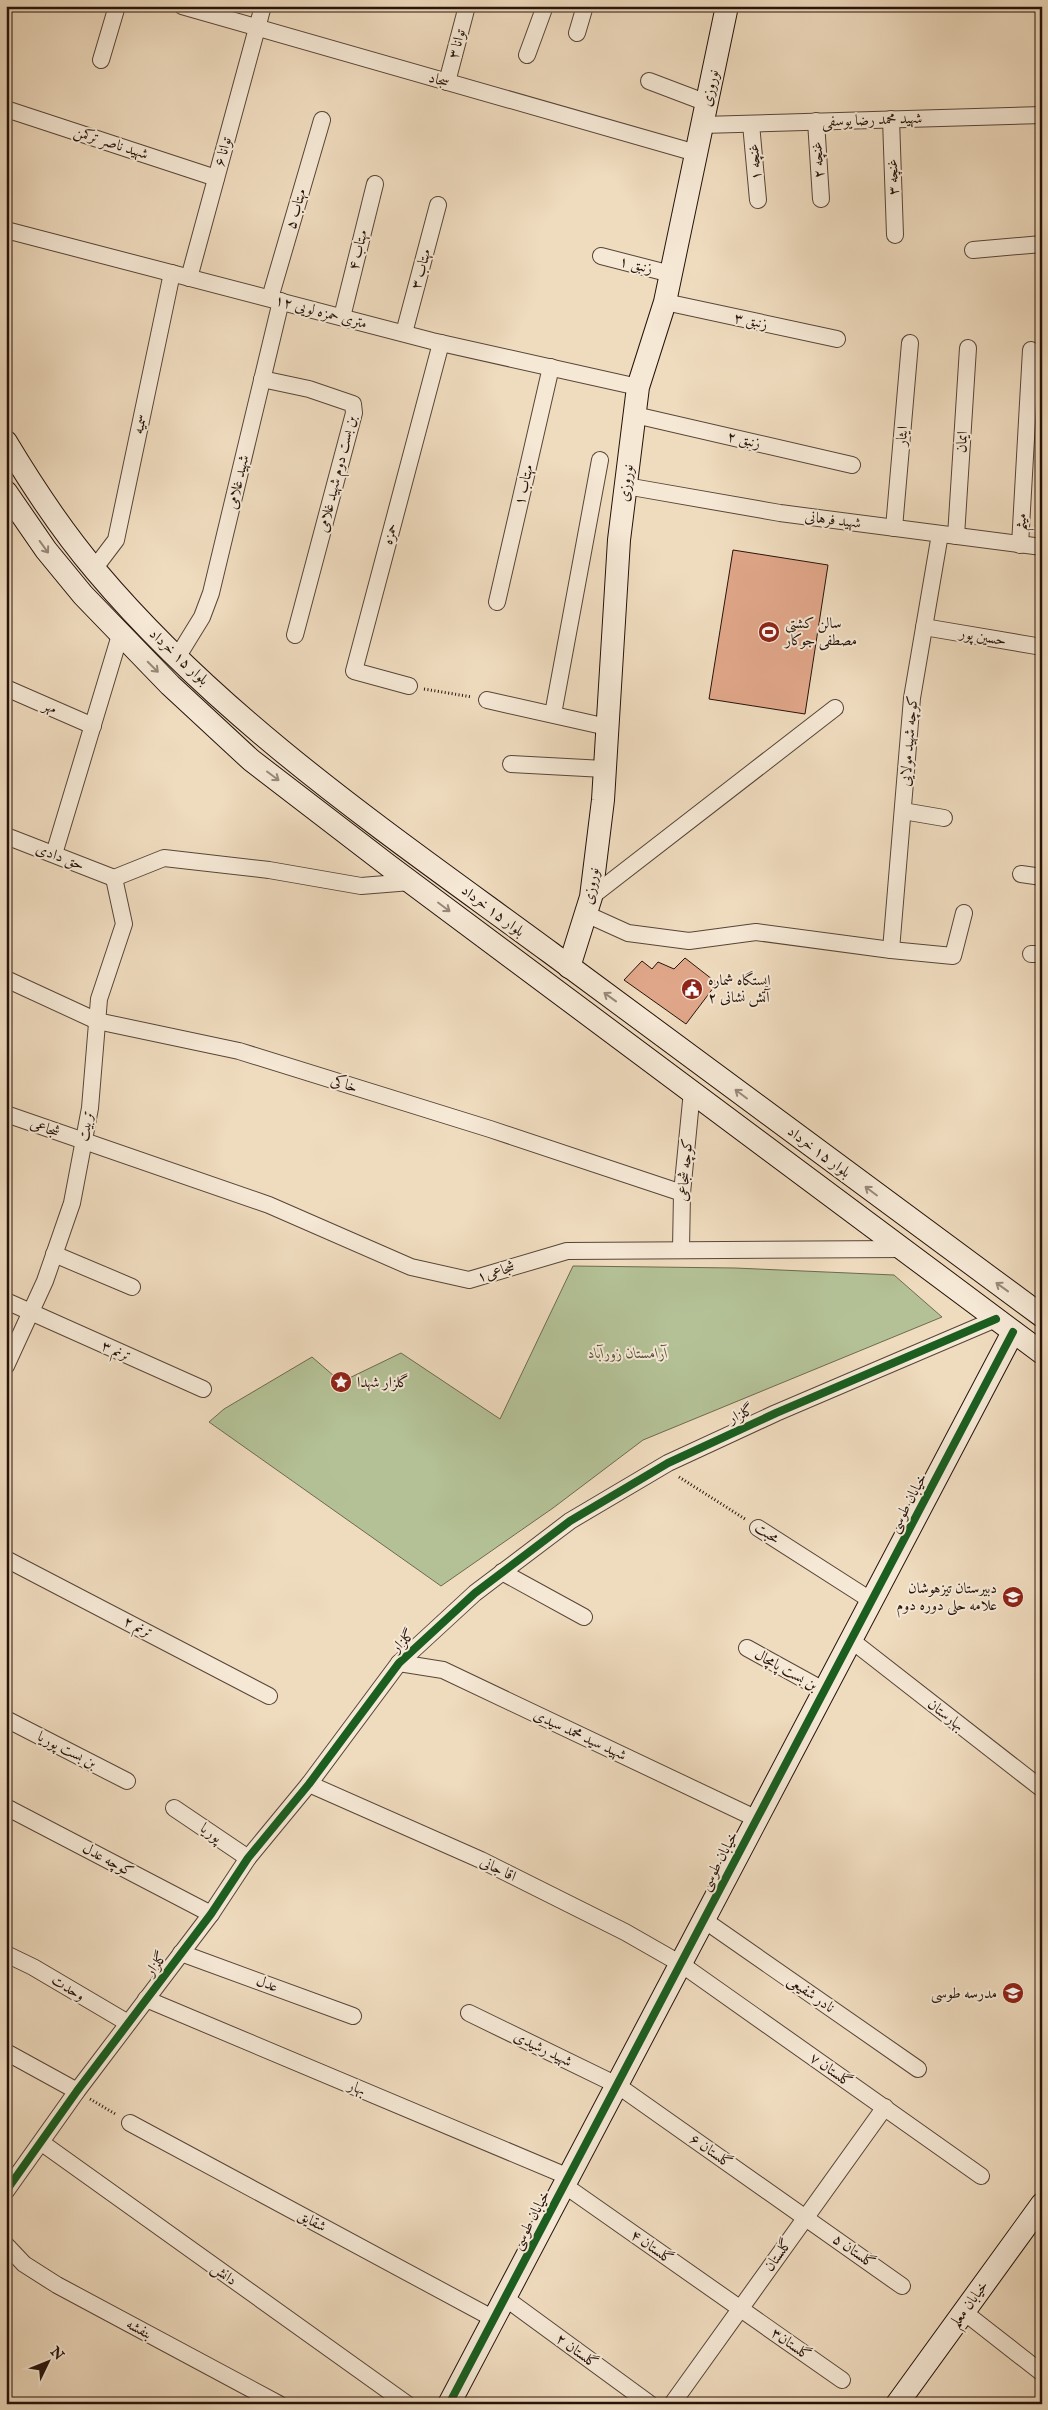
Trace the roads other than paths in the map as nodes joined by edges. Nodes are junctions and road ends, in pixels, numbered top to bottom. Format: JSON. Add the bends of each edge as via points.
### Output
{"nodes":[{"id":1,"x":117,"y":6,"type":"edge"},
{"id":2,"x":182,"y":6,"type":"edge"},
{"id":3,"x":263,"y":6,"type":"edge"},
{"id":4,"x":467,"y":6,"type":"edge"},
{"id":5,"x":545,"y":6,"type":"edge"},
{"id":6,"x":585,"y":6,"type":"edge"},
{"id":7,"x":727,"y":6,"type":"edge"},
{"id":8,"x":256,"y":27,"type":"junction"},
{"id":9,"x":577,"y":34,"type":"dead end"},
{"id":10,"x":527,"y":56,"type":"dead end"},
{"id":11,"x":101,"y":60,"type":"dead end"},
{"id":12,"x":649,"y":81,"type":"dead end"},
{"id":13,"x":448,"y":82,"type":"junction"},
{"id":14,"x":707,"y":103,"type":"junction"},
{"id":15,"x":6,"y":109,"type":"edge"},
{"id":16,"x":1042,"y":115,"type":"edge"},
{"id":17,"x":891,"y":119,"type":"junction"},
{"id":18,"x":322,"y":120,"type":"dead end"},
{"id":19,"x":816,"y":121,"type":"junction"},
{"id":20,"x":751,"y":124,"type":"junction"},
{"id":21,"x":702,"y":125,"type":"junction"},
{"id":22,"x":696,"y":153,"type":"junction"},
{"id":23,"x":216,"y":178,"type":"junction"},
{"id":24,"x":375,"y":184,"type":"dead end"},
{"id":25,"x":821,"y":199,"type":"dead end"},
{"id":26,"x":758,"y":200,"type":"dead end"},
{"id":27,"x":438,"y":205,"type":"dead end"},
{"id":28,"x":6,"y":230,"type":"edge"},
{"id":29,"x":895,"y":235,"type":"dead end"},
{"id":30,"x":1042,"y":244,"type":"edge"},
{"id":31,"x":973,"y":250,"type":"dead end"},
{"id":32,"x":601,"y":256,"type":"dead end"},
{"id":33,"x":172,"y":273,"type":"junction"},
{"id":34,"x":671,"y":274,"type":"junction"},
{"id":35,"x":189,"y":278,"type":"junction"},
{"id":36,"x":275,"y":300,"type":"junction"},
{"id":37,"x":665,"y":302,"type":"junction"},
{"id":38,"x":342,"y":317,"type":"junction"},
{"id":39,"x":404,"y":333,"type":"junction"},
{"id":40,"x":836,"y":339,"type":"dead end"},
{"id":41,"x":441,"y":343,"type":"junction"},
{"id":42,"x":910,"y":343,"type":"dead end"},
{"id":43,"x":968,"y":348,"type":"dead end"},
{"id":44,"x":1030,"y":350,"type":"dead end"},
{"id":45,"x":551,"y":368,"type":"junction"},
{"id":46,"x":262,"y":379,"type":"junction"},
{"id":47,"x":638,"y":387,"type":"junction"},
{"id":48,"x":635,"y":415,"type":"junction"},
{"id":49,"x":6,"y":442,"type":"edge"},
{"id":50,"x":600,"y":460,"type":"dead end"},
{"id":51,"x":852,"y":465,"type":"dead end"},
{"id":52,"x":626,"y":486,"type":"junction"},
{"id":53,"x":6,"y":492,"type":"edge"},
{"id":54,"x":15,"y":513,"type":"edge"},
{"id":55,"x":894,"y":528,"type":"junction"},
{"id":56,"x":948,"y":535,"type":"junction"},
{"id":57,"x":1020,"y":544,"type":"junction"},
{"id":58,"x":1042,"y":547,"type":"edge"},
{"id":59,"x":94,"y":569,"type":"junction"},
{"id":60,"x":497,"y":602,"type":"dead end"},
{"id":61,"x":924,"y":627,"type":"junction"},
{"id":62,"x":120,"y":635,"type":"junction"},
{"id":63,"x":295,"y":635,"type":"dead end"},
{"id":64,"x":1042,"y":647,"type":"edge"},
{"id":65,"x":178,"y":656,"type":"junction"},
{"id":66,"x":409,"y":686,"type":"road end"},
{"id":67,"x":6,"y":688,"type":"edge"},
{"id":68,"x":487,"y":700,"type":"road end"},
{"id":69,"x":835,"y":708,"type":"dead end"},
{"id":70,"x":553,"y":714,"type":"junction"},
{"id":71,"x":93,"y":726,"type":"junction"},
{"id":72,"x":607,"y":728,"type":"junction"},
{"id":73,"x":511,"y":764,"type":"dead end"},
{"id":74,"x":604,"y":769,"type":"junction"},
{"id":75,"x":903,"y":811,"type":"junction"},
{"id":76,"x":944,"y":818,"type":"dead end"},
{"id":77,"x":6,"y":836,"type":"edge"},
{"id":78,"x":54,"y":854,"type":"junction"},
{"id":79,"x":1021,"y":874,"type":"dead end"},
{"id":80,"x":1042,"y":877,"type":"edge"},
{"id":81,"x":114,"y":878,"type":"junction"},
{"id":82,"x":411,"y":882,"type":"junction"},
{"id":83,"x":588,"y":906,"type":"junction"},
{"id":84,"x":964,"y":913,"type":"dead end"},
{"id":85,"x":891,"y":950,"type":"junction"},
{"id":86,"x":569,"y":967,"type":"junction"},
{"id":87,"x":6,"y":979,"type":"edge"},
{"id":88,"x":97,"y":1021,"type":"junction"},
{"id":89,"x":656,"y":1031,"type":"junction"},
{"id":90,"x":641,"y":1053,"type":"junction"},
{"id":91,"x":692,"y":1091,"type":"junction"},
{"id":92,"x":6,"y":1114,"type":"edge"},
{"id":93,"x":83,"y":1142,"type":"junction"},
{"id":94,"x":682,"y":1194,"type":"junction"},
{"id":95,"x":681,"y":1249,"type":"junction"},
{"id":96,"x":903,"y":1249,"type":"junction"},
{"id":97,"x":54,"y":1254,"type":"junction"},
{"id":98,"x":132,"y":1287,"type":"dead end"},
{"id":99,"x":6,"y":1301,"type":"edge"},
{"id":100,"x":30,"y":1313,"type":"junction"},
{"id":101,"x":1041,"y":1314,"type":"edge"},
{"id":102,"x":996,"y":1318,"type":"junction"},
{"id":103,"x":1014,"y":1332,"type":"junction"},
{"id":104,"x":1042,"y":1353,"type":"edge"},
{"id":105,"x":6,"y":1366,"type":"edge"},
{"id":106,"x":203,"y":1388,"type":"dead end"},
{"id":107,"x":758,"y":1528,"type":"road end"},
{"id":108,"x":6,"y":1559,"type":"edge"},
{"id":109,"x":502,"y":1572,"type":"junction"},
{"id":110,"x":872,"y":1601,"type":"junction"},
{"id":111,"x":584,"y":1617,"type":"dead end"},
{"id":112,"x":851,"y":1640,"type":"junction"},
{"id":113,"x":747,"y":1648,"type":"dead end"},
{"id":114,"x":400,"y":1663,"type":"junction"},
{"id":115,"x":824,"y":1691,"type":"junction"},
{"id":116,"x":269,"y":1696,"type":"dead end"},
{"id":117,"x":6,"y":1719,"type":"edge"},
{"id":118,"x":127,"y":1781,"type":"dead end"},
{"id":119,"x":310,"y":1784,"type":"junction"},
{"id":120,"x":1042,"y":1789,"type":"edge"},
{"id":121,"x":6,"y":1807,"type":"edge"},
{"id":122,"x":174,"y":1808,"type":"dead end"},
{"id":123,"x":757,"y":1819,"type":"junction"},
{"id":124,"x":248,"y":1858,"type":"junction"},
{"id":125,"x":211,"y":1914,"type":"junction"},
{"id":126,"x":704,"y":1920,"type":"junction"},
{"id":127,"x":182,"y":1953,"type":"junction"},
{"id":128,"x":6,"y":1954,"type":"edge"},
{"id":129,"x":680,"y":1964,"type":"junction"},
{"id":130,"x":146,"y":1999,"type":"junction"},
{"id":131,"x":469,"y":2013,"type":"dead end"},
{"id":132,"x":353,"y":2016,"type":"dead end"},
{"id":133,"x":128,"y":2023,"type":"junction"},
{"id":134,"x":6,"y":2052,"type":"edge"},
{"id":135,"x":918,"y":2069,"type":"dead end"},
{"id":136,"x":617,"y":2085,"type":"junction"},
{"id":137,"x":77,"y":2091,"type":"junction"},
{"id":138,"x":885,"y":2107,"type":"junction"},
{"id":139,"x":130,"y":2123,"type":"road end"},
{"id":140,"x":42,"y":2144,"type":"junction"},
{"id":141,"x":981,"y":2176,"type":"dead end"},
{"id":142,"x":567,"y":2181,"type":"junction"},
{"id":143,"x":6,"y":2191,"type":"edge"},
{"id":144,"x":1042,"y":2204,"type":"edge"},
{"id":145,"x":806,"y":2217,"type":"junction"},
{"id":146,"x":6,"y":2246,"type":"edge"},
{"id":147,"x":902,"y":2286,"type":"dead end"},
{"id":148,"x":505,"y":2298,"type":"junction"},
{"id":149,"x":740,"y":2308,"type":"junction"},
{"id":150,"x":964,"y":2312,"type":"junction"},
{"id":151,"x":494,"y":2319,"type":"junction"},
{"id":152,"x":1042,"y":2373,"type":"edge"},
{"id":153,"x":842,"y":2380,"type":"dead end"},
{"id":154,"x":279,"y":2404,"type":"edge"},
{"id":155,"x":406,"y":2404,"type":"edge"},
{"id":156,"x":450,"y":2404,"type":"edge"},
{"id":157,"x":650,"y":2404,"type":"edge"},
{"id":158,"x":672,"y":2404,"type":"edge"},
{"id":159,"x":897,"y":2404,"type":"edge"}],
"edges":[{"from":1,"to":11,"type":"street"},
{"from":2,"to":8,"type":"street","name":"سجاد"},
{"from":3,"to":8,"type":"street","name":"توانا ۶"},
{"from":4,"to":13,"type":"street","name":"توانا ۳"},
{"from":5,"to":10,"type":"street"},
{"from":6,"to":9,"type":"street"},
{"from":7,"to":14,"type":"main road","name":"نوروزی"},
{"from":8,"to":13,"type":"street","name":"سجاد"},
{"from":8,"to":23,"type":"street","name":"توانا ۶"},
{"from":12,"to":14,"type":"street"},
{"from":13,"to":22,"type":"street","name":"سجاد"},
{"from":14,"to":21,"type":"main road","name":"نوروزی"},
{"from":15,"to":23,"type":"street","name":"شهید ناصر ترکمن"},
{"from":16,"to":17,"type":"street","name":"شهید محمد رضا یوسفی"},
{"from":17,"to":19,"type":"street","name":"شهید محمد رضا یوسفی"},
{"from":17,"to":29,"type":"street","name":"غنچه ۳"},
{"from":18,"to":36,"type":"street","name":"مهتاب ۵"},
{"from":19,"to":20,"type":"street","name":"شهید محمد رضا یوسفی"},
{"from":19,"to":25,"type":"street","name":"غنچه ۲"},
{"from":20,"to":21,"type":"street","name":"شهید محمد رضا یوسفی"},
{"from":20,"to":26,"type":"street","name":"غنچه ۱"},
{"from":21,"to":22,"type":"main road","name":"نوروزی"},
{"from":22,"to":34,"type":"main road","name":"نوروزی"},
{"from":23,"to":35,"type":"street","name":"توانا ۶"},
{"from":24,"to":38,"type":"street","name":"مهتاب ۴"},
{"from":27,"to":39,"type":"street","name":"مهتاب ۳"},
{"from":28,"to":33,"type":"street","name":"۱۲ متری حمزه لویی"},
{"from":30,"to":31,"type":"street"},
{"from":32,"to":34,"type":"street","name":"زنبق ۱"},
{"from":33,"to":35,"type":"street","name":"۱۲ متری حمزه لویی"},
{"from":33,"to":59,"type":"street","name":"سمیه","via":[[116,540]]},
{"from":34,"to":37,"type":"main road","name":"نوروزی"},
{"from":35,"to":36,"type":"street","name":"۱۲ متری حمزه لویی"},
{"from":36,"to":38,"type":"street","name":"۱۲ متری حمزه لویی"},
{"from":36,"to":46,"type":"street","name":"شهید غلامی"},
{"from":37,"to":40,"type":"street","name":"زنبق ۳"},
{"from":37,"to":47,"type":"main road","name":"نوروزی"},
{"from":38,"to":39,"type":"street","name":"۱۲ متری حمزه لویی"},
{"from":39,"to":41,"type":"street","name":"۱۲ متری حمزه لویی"},
{"from":41,"to":45,"type":"street","name":"۱۲ متری حمزه لویی"},
{"from":41,"to":66,"type":"street","name":"حمزه","via":[[354,671]]},
{"from":42,"to":55,"type":"street","name":"ایثار"},
{"from":43,"to":56,"type":"street","name":"ایمان"},
{"from":44,"to":57,"type":"street","name":"میثم"},
{"from":45,"to":47,"type":"street","name":"۱۲ متری حمزه لویی"},
{"from":45,"to":60,"type":"street","name":"مهتاب ۱"},
{"from":46,"to":63,"type":"street","name":"بن بست دوم شهید غلامی","via":[[309,389],[353,404],[354,413]]},
{"from":46,"to":65,"type":"street","name":"شهید غلامی","via":[[211,593],[202,617]]},
{"from":47,"to":48,"type":"main road","name":"نوروزی"},
{"from":48,"to":51,"type":"street","name":"زنبق ۲"},
{"from":48,"to":52,"type":"main road","name":"نوروزی"},
{"from":49,"to":59,"type":"main road","name":"بلوار ۱۵ خرداد","via":[[56,520]]},
{"from":50,"to":70,"type":"street"},
{"from":52,"to":55,"type":"street","name":"شهید فرهانی","via":[[780,513]]},
{"from":52,"to":72,"type":"main road","name":"نوروزی","via":[[619,540]]},
{"from":53,"to":54,"type":"main road","name":"بلوار ۱۵ خرداد"},
{"from":54,"to":62,"type":"main road","name":"بلوار ۱۵ خرداد","one_way":true},
{"from":55,"to":56,"type":"street","name":"شهید فرهانی"},
{"from":56,"to":57,"type":"street","name":"شهید فرهانی"},
{"from":56,"to":61,"type":"street","name":"کوچه شهید مولایی"},
{"from":57,"to":58,"type":"street","name":"شهید فرهانی"},
{"from":59,"to":65,"type":"main road","name":"بلوار ۱۵ خرداد"},
{"from":61,"to":64,"type":"street","name":"حسین پور"},
{"from":61,"to":75,"type":"street","name":"کوچه شهید مولایی","via":[[912,698]]},
{"from":62,"to":71,"type":"street"},
{"from":62,"to":82,"type":"main road","name":"بلوار ۱۵ خرداد","one_way":true,"via":[[251,760]]},
{"from":65,"to":86,"type":"main road","name":"بلوار ۱۵ خرداد","via":[[262,735],[318,780]]},
{"from":67,"to":71,"type":"street","name":"مهر"},
{"from":68,"to":70,"type":"street"},
{"from":69,"to":83,"type":"street"},
{"from":70,"to":72,"type":"street"},
{"from":71,"to":78,"type":"street"},
{"from":72,"to":74,"type":"main road","name":"نوروزی"},
{"from":73,"to":74,"type":"street"},
{"from":74,"to":83,"type":"main road","name":"نوروزی"},
{"from":75,"to":76,"type":"street"},
{"from":75,"to":85,"type":"street","name":"کوچه شهید مولایی"},
{"from":77,"to":78,"type":"street","name":"حق دادی"},
{"from":78,"to":81,"type":"street","name":"حق دادی"},
{"from":79,"to":80,"type":"street"},
{"from":81,"to":82,"type":"street","via":[[164,858],[268,870],[361,886]]},
{"from":81,"to":88,"type":"street","name":"تربیت","via":[[124,924],[99,999]]},
{"from":82,"to":90,"type":"main road","name":"بلوار ۱۵ خرداد","one_way":true},
{"from":83,"to":85,"type":"street","via":[[628,933],[689,941],[756,932]]},
{"from":83,"to":86,"type":"main road","name":"نوروزی"},
{"from":84,"to":85,"type":"street","via":[[953,956]]},
{"from":89,"to":86,"type":"main road","name":"بلوار ۱۵ خرداد","one_way":true},
{"from":87,"to":88,"type":"street","name":"خاکی"},
{"from":88,"to":93,"type":"street","name":"تربیت","via":[[90,1108]]},
{"from":88,"to":94,"type":"street","name":"خاکی","via":[[239,1051]]},
{"from":89,"to":90,"type":"main road"},
{"from":101,"to":89,"type":"main road","name":"بلوار ۱۵ خرداد","one_way":true},
{"from":90,"to":91,"type":"main road","name":"بلوار ۱۵ خرداد"},
{"from":91,"to":94,"type":"street","name":"کوچه شجاعی"},
{"from":91,"to":96,"type":"main road","name":"بلوار ۱۵ خرداد"},
{"from":92,"to":93,"type":"street","name":"شجاعی"},
{"from":93,"to":95,"type":"street","name":"شجاعی۱","via":[[270,1205],[411,1267],[470,1280],[567,1250]]},
{"from":93,"to":97,"type":"street","name":"تربیت","via":[[72,1203]]},
{"from":94,"to":95,"type":"street","name":"کوچه شجاعی"},
{"from":95,"to":96,"type":"street","name":"شجاعی۱"},
{"from":96,"to":102,"type":"main road","name":"بلوار ۱۵ خرداد"},
{"from":97,"to":98,"type":"street"},
{"from":97,"to":100,"type":"street","name":"تربیت"},
{"from":99,"to":100,"type":"street","name":"ترنم ۳"},
{"from":100,"to":105,"type":"street","name":"تربیت"},
{"from":100,"to":106,"type":"street","name":"ترنم ۳"},
{"from":102,"to":103,"type":"main road","name":"بلوار ۱۵ خرداد"},
{"from":102,"to":109,"type":"street","name":"گلزار","via":[[776,1413],[663,1466],[570,1521]]},
{"from":103,"to":104,"type":"main road","name":"بلوار ۱۵ خرداد"},
{"from":103,"to":110,"type":"main road","name":"خیابان طوسی"},
{"from":107,"to":110,"type":"street","name":"محبت"},
{"from":108,"to":116,"type":"street","name":"ترنم ۲"},
{"from":109,"to":111,"type":"street"},
{"from":109,"to":114,"type":"street","name":"گلزار"},
{"from":110,"to":112,"type":"main road","name":"خیابان طوسی"},
{"from":112,"to":115,"type":"main road","name":"خیابان طوسی"},
{"from":112,"to":120,"type":"street","name":"بهارستان"},
{"from":113,"to":115,"type":"street","name":"بن بست پامچال"},
{"from":114,"to":119,"type":"street","name":"گلزار"},
{"from":114,"to":123,"type":"street","name":"شهید سید محمد سیدی","via":[[443,1670]]},
{"from":115,"to":123,"type":"main road","name":"خیابان طوسی"},
{"from":117,"to":118,"type":"street","name":"بن بست پوریا"},
{"from":119,"to":124,"type":"street","name":"گلزار"},
{"from":119,"to":129,"type":"street","name":"اقا جانی","via":[[481,1860],[625,1932]]},
{"from":121,"to":125,"type":"street","name":"کوچه عدل"},
{"from":122,"to":124,"type":"street","name":"پوریا"},
{"from":123,"to":126,"type":"main road","name":"خیابان طوسی"},
{"from":124,"to":125,"type":"street","name":"گلزار"},
{"from":125,"to":127,"type":"street","name":"گلزار"},
{"from":126,"to":129,"type":"main road","name":"خیابان طوسی"},
{"from":126,"to":135,"type":"street","name":"نادر شفیعی"},
{"from":127,"to":130,"type":"street","name":"گلزار"},
{"from":127,"to":132,"type":"street","name":"عدل"},
{"from":128,"to":133,"type":"street","name":"وحدت"},
{"from":129,"to":136,"type":"main road","name":"خیابان طوسی"},
{"from":129,"to":138,"type":"street","name":"گلستان ۷"},
{"from":130,"to":133,"type":"street","name":"گلزار"},
{"from":130,"to":142,"type":"street","name":"بهار"},
{"from":131,"to":136,"type":"street","name":"شهید رشیدی"},
{"from":133,"to":137,"type":"street","name":"گلزار"},
{"from":134,"to":137,"type":"street"},
{"from":136,"to":142,"type":"main road","name":"خیابان طوسی"},
{"from":136,"to":145,"type":"street","name":"گلستان ۶"},
{"from":137,"to":140,"type":"street","name":"گلزار"},
{"from":138,"to":141,"type":"street","name":"گلستان ۷"},
{"from":138,"to":145,"type":"street","name":"گلستان"},
{"from":139,"to":151,"type":"street","name":"شقایق"},
{"from":140,"to":143,"type":"street","name":"گلزار"},
{"from":140,"to":155,"type":"street","name":"دانش"},
{"from":142,"to":148,"type":"main road","name":"خیابان طوسی"},
{"from":142,"to":149,"type":"street","name":"گلستان ۴"},
{"from":144,"to":150,"type":"main road","name":"خیابان معلم"},
{"from":145,"to":147,"type":"street","name":"گلستان ۵"},
{"from":145,"to":149,"type":"street","name":"گلستان"},
{"from":146,"to":154,"type":"street","name":"بنفشه","via":[[24,2264],[57,2285]]},
{"from":148,"to":151,"type":"main road","name":"خیابان طوسی"},
{"from":148,"to":157,"type":"street","name":"گلستان ۲"},
{"from":149,"to":153,"type":"street","name":"گلستان۳"},
{"from":149,"to":158,"type":"street","name":"گلستان"},
{"from":150,"to":152,"type":"street"},
{"from":150,"to":159,"type":"main road","name":"خیابان معلم"},
{"from":151,"to":156,"type":"main road","name":"خیابان طوسی"}]}
